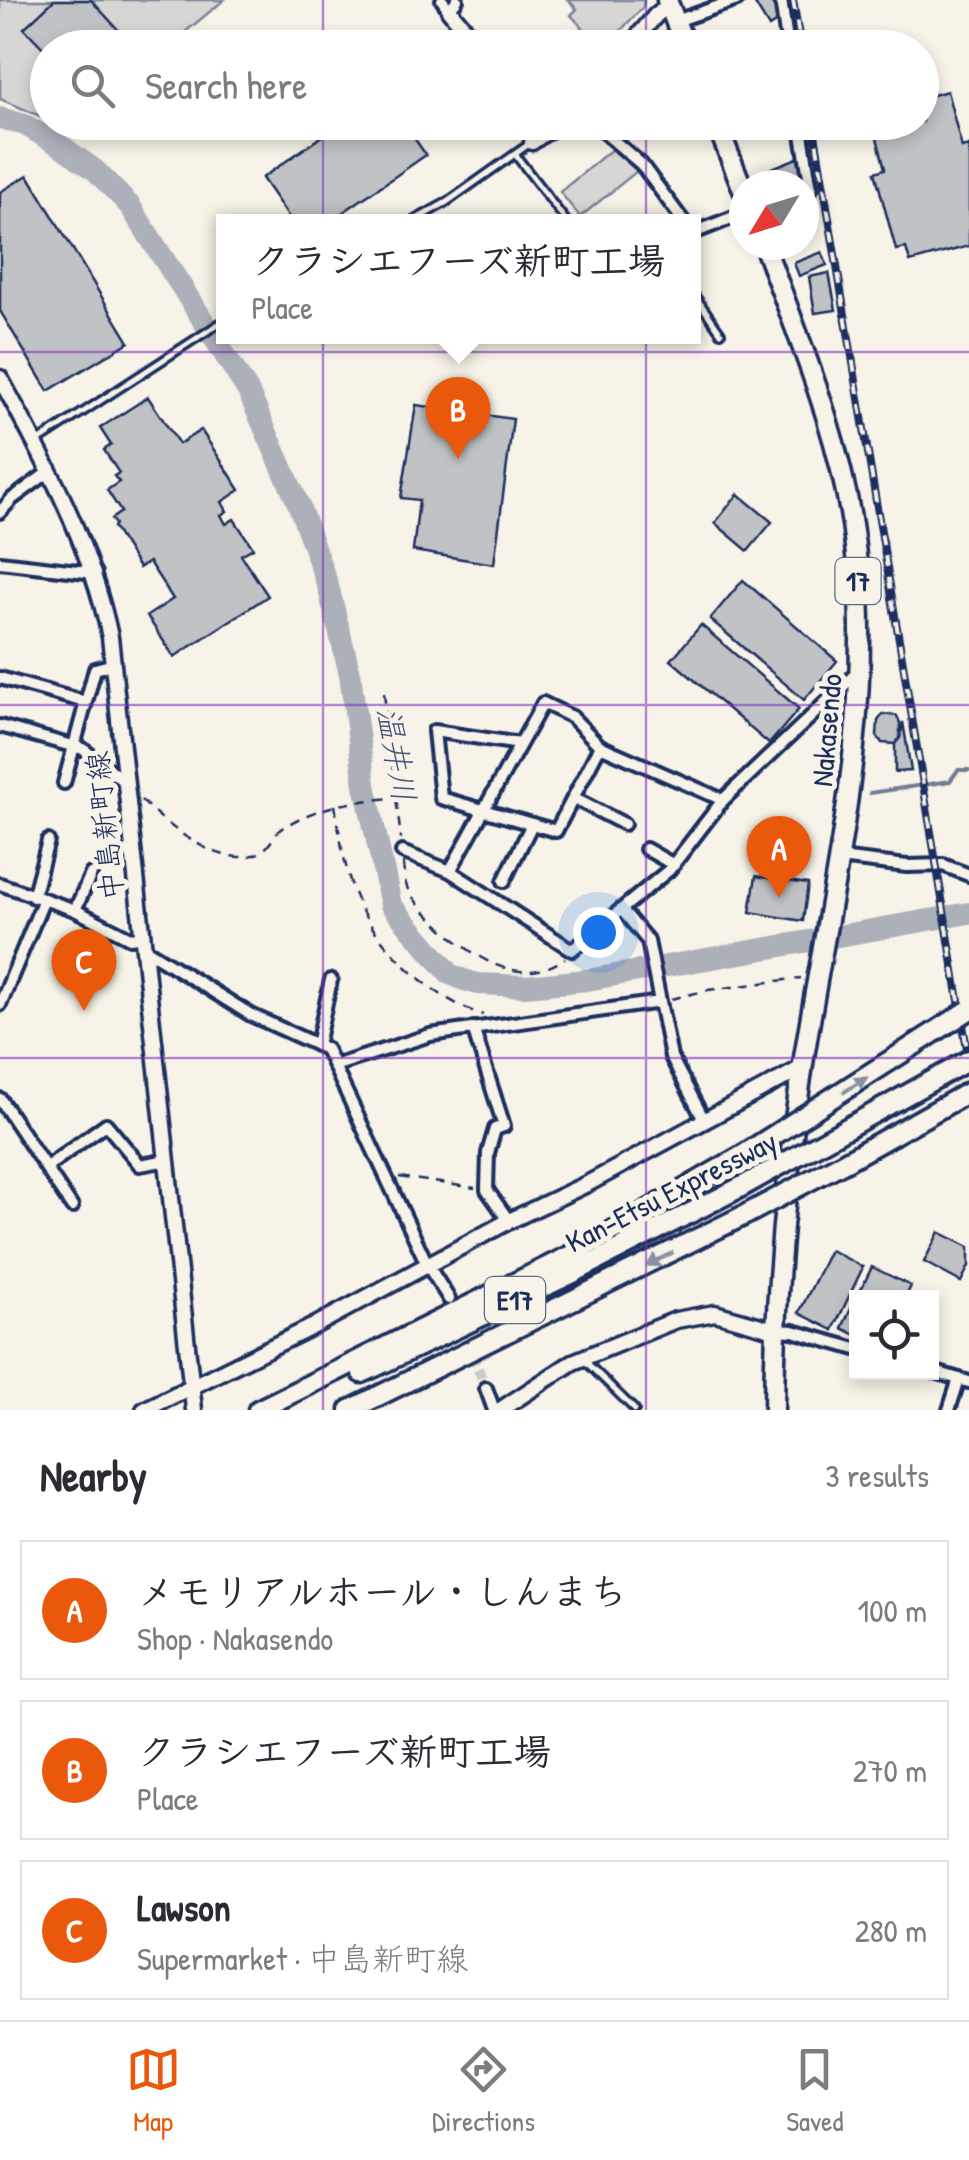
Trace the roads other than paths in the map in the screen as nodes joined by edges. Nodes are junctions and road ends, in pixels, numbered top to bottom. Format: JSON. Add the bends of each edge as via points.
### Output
{"nodes":[{"id":1,"x":738,"y":0,"type":"edge"},
{"id":2,"x":781,"y":0,"type":"edge"},
{"id":3,"x":449,"y":3,"type":"edge"},
{"id":4,"x":671,"y":9,"type":"edge"},
{"id":5,"x":468,"y":30,"type":"edge"},
{"id":6,"x":643,"y":30,"type":"edge"},
{"id":7,"x":785,"y":30,"type":"edge"},
{"id":8,"x":534,"y":140,"type":"edge"},
{"id":9,"x":613,"y":140,"type":"edge"},
{"id":10,"x":723,"y":140,"type":"edge"},
{"id":11,"x":803,"y":140,"type":"edge"},
{"id":12,"x":532,"y":142,"type":"joint"},
{"id":13,"x":516,"y":156,"type":"junction"},
{"id":14,"x":735,"y":170,"type":"edge"},
{"id":15,"x":808,"y":170,"type":"edge"},
{"id":16,"x":426,"y":214,"type":"edge"},
{"id":17,"x":561,"y":214,"type":"edge"},
{"id":18,"x":678,"y":214,"type":"edge"},
{"id":19,"x":729,"y":220,"type":"edge"},
{"id":20,"x":701,"y":230,"type":"edge"},
{"id":21,"x":769,"y":260,"type":"edge"},
{"id":22,"x":701,"y":304,"type":"edge"},
{"id":23,"x":216,"y":326,"type":"edge"},
{"id":24,"x":721,"y":332,"type":"dead end"},
{"id":25,"x":0,"y":378,"type":"edge"},
{"id":26,"x":36,"y":444,"type":"junction"},
{"id":27,"x":50,"y":472,"type":"junction"},
{"id":28,"x":0,"y":512,"type":"edge"},
{"id":29,"x":0,"y":562,"type":"edge"},
{"id":30,"x":95,"y":574,"type":"junction"},
{"id":31,"x":114,"y":664,"type":"junction"},
{"id":32,"x":860,"y":670,"type":"junction"},
{"id":33,"x":0,"y":678,"type":"edge"},
{"id":34,"x":85,"y":702,"type":"junction"},
{"id":35,"x":0,"y":726,"type":"edge"},
{"id":36,"x":520,"y":744,"type":"junction"},
{"id":37,"x":74,"y":746,"type":"junction"},
{"id":38,"x":600,"y":746,"type":"junction"},
{"id":39,"x":64,"y":783,"type":"dead end"},
{"id":40,"x":127,"y":784,"type":"junction"},
{"id":41,"x":573,"y":798,"type":"junction"},
{"id":42,"x":723,"y":800,"type":"junction"},
{"id":43,"x":483,"y":811,"type":"junction"},
{"id":44,"x":532,"y":824,"type":"junction"},
{"id":45,"x":624,"y":824,"type":"dead end"},
{"id":46,"x":48,"y":841,"type":"dead end"},
{"id":47,"x":646,"y":849,"type":"dead end"},
{"id":48,"x":402,"y":852,"type":"dead end"},
{"id":49,"x":838,"y":858,"type":"junction"},
{"id":50,"x":674,"y":864,"type":"junction"},
{"id":51,"x":450,"y":872,"type":"junction"},
{"id":52,"x":91,"y":874,"type":"dead end"},
{"id":53,"x":969,"y":876,"type":"edge"},
{"id":54,"x":504,"y":881,"type":"dead end"},
{"id":55,"x":0,"y":884,"type":"edge"},
{"id":56,"x":39,"y":898,"type":"junction"},
{"id":57,"x":76,"y":910,"type":"junction"},
{"id":58,"x":622,"y":910,"type":"junction"},
{"id":59,"x":144,"y":943,"type":"junction"},
{"id":60,"x":330,"y":980,"type":"dead end"},
{"id":61,"x":659,"y":1000,"type":"junction"},
{"id":62,"x":0,"y":1006,"type":"edge"},
{"id":63,"x":969,"y":1010,"type":"edge"},
{"id":64,"x":472,"y":1028,"type":"junction"},
{"id":65,"x":317,"y":1045,"type":"junction"},
{"id":66,"x":969,"y":1060,"type":"edge"},
{"id":67,"x":334,"y":1066,"type":"junction"},
{"id":68,"x":802,"y":1068,"type":"junction"},
{"id":69,"x":969,"y":1095,"type":"edge"},
{"id":70,"x":0,"y":1099,"type":"edge"},
{"id":71,"x":704,"y":1120,"type":"junction"},
{"id":72,"x":168,"y":1160,"type":"junction"},
{"id":73,"x":48,"y":1166,"type":"junction"},
{"id":74,"x":72,"y":1208,"type":"dead end"},
{"id":75,"x":509,"y":1221,"type":"junction"},
{"id":76,"x":427,"y":1264,"type":"junction"},
{"id":77,"x":449,"y":1300,"type":"tunnel mouth"},
{"id":78,"x":774,"y":1330,"type":"junction"},
{"id":79,"x":849,"y":1347,"type":"edge"},
{"id":80,"x":582,"y":1358,"type":"junction"},
{"id":81,"x":939,"y":1373,"type":"edge"},
{"id":82,"x":964,"y":1381,"type":"edge"},
{"id":83,"x":192,"y":1388,"type":"junction"},
{"id":84,"x":486,"y":1388,"type":"tunnel mouth"},
{"id":85,"x":516,"y":1405,"type":"edge"},
{"id":86,"x":144,"y":1410,"type":"edge"},
{"id":87,"x":194,"y":1410,"type":"edge"},
{"id":88,"x":258,"y":1410,"type":"edge"},
{"id":89,"x":284,"y":1410,"type":"edge"},
{"id":90,"x":350,"y":1410,"type":"edge"},
{"id":91,"x":497,"y":1410,"type":"edge"},
{"id":92,"x":635,"y":1410,"type":"edge"},
{"id":93,"x":774,"y":1410,"type":"edge"},
{"id":94,"x":948,"y":1410,"type":"edge"}],
"edges":[{"from":1,"to":4,"type":"street"},
{"from":2,"to":7,"type":"street"},
{"from":3,"to":5,"type":"street"},
{"from":4,"to":6,"type":"street"},
{"from":8,"to":12,"type":"street"},
{"from":9,"to":18,"type":"street","via":[[641,164]]},
{"from":10,"to":14,"type":"highway"},
{"from":11,"to":15,"type":"street"},
{"from":12,"to":13,"type":"lane"},
{"from":13,"to":16,"type":"lane"},
{"from":13,"to":17,"type":"lane"},
{"from":19,"to":20,"type":"street"},
{"from":21,"to":32,"type":"highway","name":"Nakasendo","number":"17","via":[[836,447],[856,552]]},
{"from":22,"to":24,"type":"lane"},
{"from":23,"to":26,"type":"lane"},
{"from":25,"to":26,"type":"street","name":"中島新町線"},
{"from":26,"to":27,"type":"street","name":"中島新町線"},
{"from":27,"to":28,"type":"street"},
{"from":27,"to":30,"type":"street","name":"中島新町線"},
{"from":29,"to":30,"type":"street"},
{"from":30,"to":31,"type":"street","name":"中島新町線"},
{"from":31,"to":34,"type":"street","via":[[95,670]]},
{"from":31,"to":40,"type":"street","name":"中島新町線"},
{"from":32,"to":42,"type":"street"},
{"from":32,"to":49,"type":"highway","name":"Nakasendo","number":"17"},
{"from":33,"to":34,"type":"street"},
{"from":34,"to":37,"type":"street"},
{"from":35,"to":37,"type":"street"},
{"from":36,"to":38,"type":"street","via":[[542,704],[572,718]]},
{"from":36,"to":43,"type":"street"},
{"from":36,"to":43,"type":"street","via":[[434,731],[441,798]]},
{"from":37,"to":39,"type":"street"},
{"from":37,"to":40,"type":"street"},
{"from":38,"to":41,"type":"street"},
{"from":38,"to":42,"type":"street"},
{"from":40,"to":59,"type":"street","name":"中島新町線"},
{"from":41,"to":44,"type":"street","via":[[556,831]]},
{"from":41,"to":45,"type":"street"},
{"from":42,"to":50,"type":"street"},
{"from":43,"to":44,"type":"street"},
{"from":43,"to":51,"type":"street"},
{"from":44,"to":54,"type":"street"},
{"from":46,"to":56,"type":"street"},
{"from":47,"to":50,"type":"street"},
{"from":48,"to":51,"type":"street"},
{"from":49,"to":53,"type":"street","via":[[943,865]]},
{"from":49,"to":68,"type":"highway","name":"Nakasendo","number":"17","via":[[826,928],[809,976]]},
{"from":50,"to":58,"type":"street"},
{"from":51,"to":58,"type":"street","via":[[572,950]]},
{"from":52,"to":57,"type":"street"},
{"from":55,"to":56,"type":"street"},
{"from":56,"to":57,"type":"street"},
{"from":56,"to":62,"type":"street"},
{"from":57,"to":59,"type":"street"},
{"from":58,"to":61,"type":"street","via":[[643,932]]},
{"from":59,"to":65,"type":"street","via":[[252,1014]]},
{"from":59,"to":72,"type":"street","name":"中島新町線"},
{"from":60,"to":65,"type":"street"},
{"from":61,"to":64,"type":"street"},
{"from":61,"to":71,"type":"street","via":[[671,1057]]},
{"from":88,"to":63,"type":"highway","one_way":true,"bridge":true,"via":[[571,1254],[743,1155]]},
{"from":64,"to":67,"type":"street"},
{"from":64,"to":75,"type":"street","via":[[504,1126],[495,1130],[488,1153],[486,1190]]},
{"from":65,"to":67,"type":"street"},
{"from":66,"to":89,"type":"highway","name":"Kan-Etsu Expressway","number":"E17","bridge":true,"via":[[573,1273]]},
{"from":67,"to":76,"type":"street"},
{"from":68,"to":71,"type":"street"},
{"from":68,"to":78,"type":"highway","name":"Nakasendo","number":"17"},
{"from":69,"to":90,"type":"highway","name":"Kan-Etsu Expressway","number":"E17","one_way":true,"bridge":true,"via":[[747,1214]]},
{"from":70,"to":73,"type":"street"},
{"from":71,"to":75,"type":"street"},
{"from":72,"to":73,"type":"street","via":[[140,1164],[106,1124]]},
{"from":72,"to":83,"type":"street","name":"中島新町線"},
{"from":73,"to":74,"type":"street"},
{"from":75,"to":76,"type":"street"},
{"from":76,"to":77,"type":"street"},
{"from":76,"to":83,"type":"street"},
{"from":78,"to":79,"type":"street"},
{"from":78,"to":80,"type":"street","via":[[715,1313],[676,1320]]},
{"from":78,"to":93,"type":"highway","name":"Nakasendo","number":"17"},
{"from":80,"to":85,"type":"street"},
{"from":80,"to":92,"type":"lane"},
{"from":81,"to":82,"type":"street"},
{"from":82,"to":94,"type":"street"},
{"from":83,"to":86,"type":"street"},
{"from":83,"to":87,"type":"street","name":"中島新町線"},
{"from":84,"to":91,"type":"street"},
{"from":85,"to":91,"type":"street"}]}
